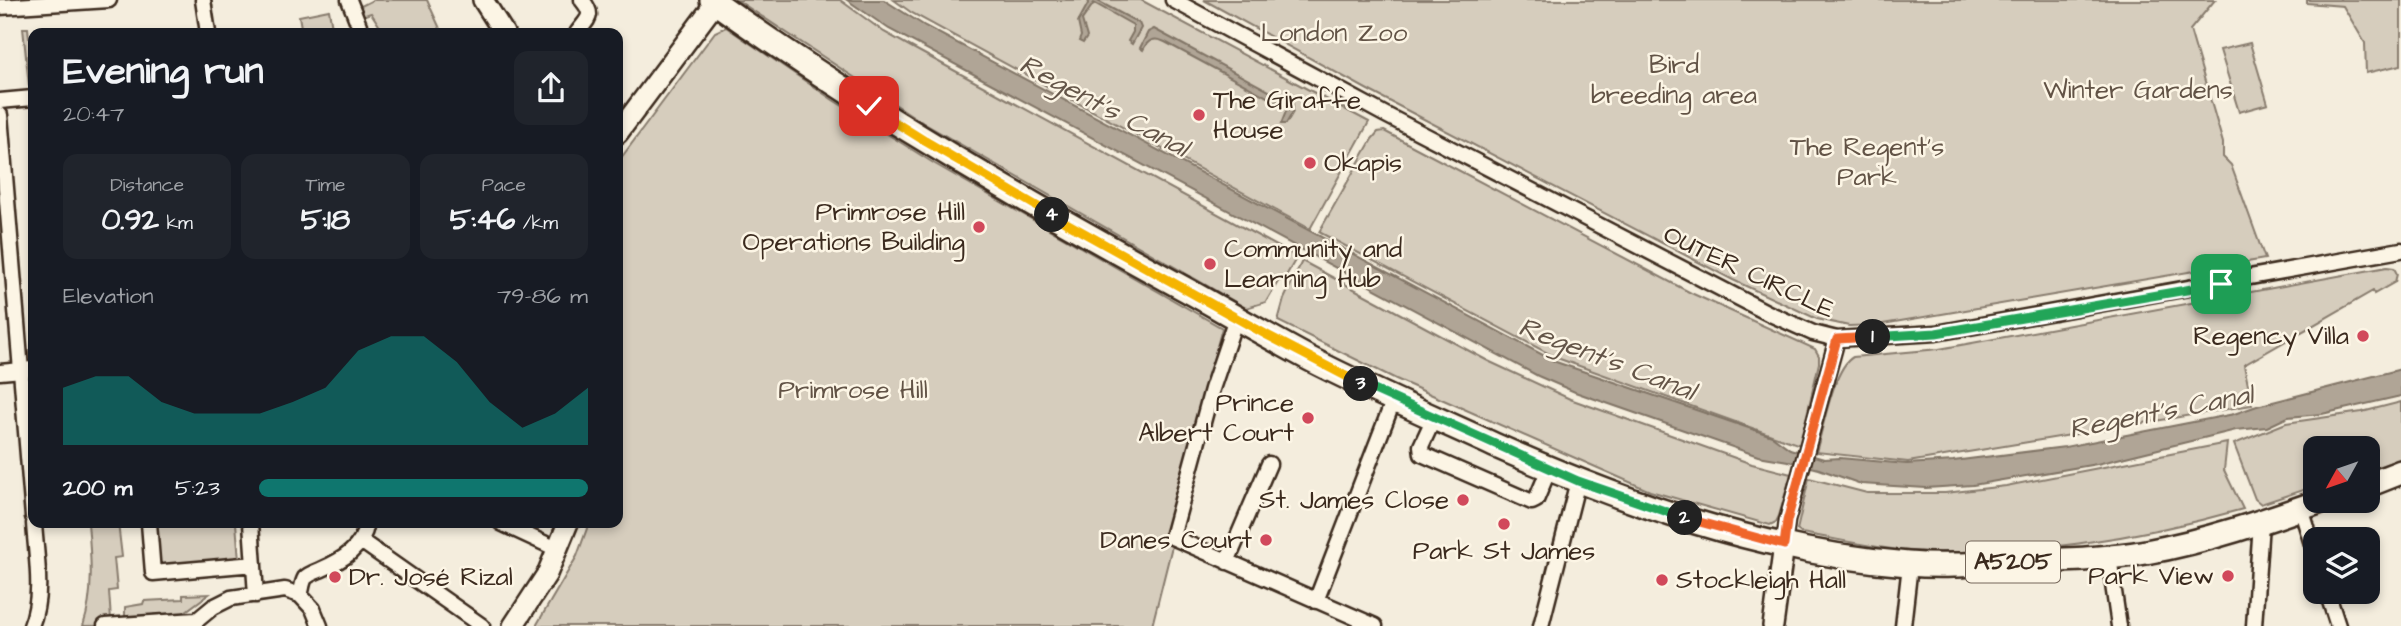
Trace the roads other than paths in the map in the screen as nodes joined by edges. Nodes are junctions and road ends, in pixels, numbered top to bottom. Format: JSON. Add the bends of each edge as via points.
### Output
{"nodes":[{"id":1,"x":109,"y":0,"type":"edge"},
{"id":2,"x":205,"y":0,"type":"edge"},
{"id":3,"x":349,"y":0,"type":"edge"},
{"id":4,"x":483,"y":0,"type":"edge"},
{"id":5,"x":582,"y":0,"type":"edge"},
{"id":6,"x":1173,"y":0,"type":"edge"},
{"id":7,"x":60,"y":1,"type":"edge"},
{"id":8,"x":714,"y":1,"type":"edge"},
{"id":9,"x":0,"y":7,"type":"edge"},
{"id":10,"x":208,"y":28,"type":"edge"},
{"id":11,"x":360,"y":28,"type":"edge"},
{"id":12,"x":501,"y":28,"type":"edge"},
{"id":13,"x":581,"y":28,"type":"edge"},
{"id":14,"x":28,"y":98,"type":"edge"},
{"id":15,"x":0,"y":101,"type":"edge"},
{"id":16,"x":0,"y":115,"type":"edge"},
{"id":17,"x":623,"y":126,"type":"edge"},
{"id":18,"x":2401,"y":250,"type":"edge"},
{"id":19,"x":1236,"y":318,"type":"junction"},
{"id":20,"x":1837,"y":339,"type":"junction"},
{"id":21,"x":28,"y":370,"type":"edge"},
{"id":22,"x":0,"y":372,"type":"edge"},
{"id":23,"x":1394,"y":399,"type":"junction"},
{"id":24,"x":1434,"y":418,"type":"junction"},
{"id":25,"x":1269,"y":464,"type":"dead end"},
{"id":26,"x":1549,"y":469,"type":"junction"},
{"id":27,"x":2401,"y":472,"type":"edge"},
{"id":28,"x":2380,"y":480,"type":"edge"},
{"id":29,"x":1578,"y":481,"type":"junction"},
{"id":30,"x":2301,"y":508,"type":"joint"},
{"id":31,"x":2261,"y":523,"type":"junction"},
{"id":32,"x":2307,"y":527,"type":"edge"},
{"id":33,"x":34,"y":528,"type":"edge"},
{"id":34,"x":149,"y":528,"type":"edge"},
{"id":35,"x":251,"y":528,"type":"edge"},
{"id":36,"x":365,"y":528,"type":"edge"},
{"id":37,"x":512,"y":528,"type":"edge"},
{"id":38,"x":566,"y":528,"type":"edge"},
{"id":39,"x":361,"y":541,"type":"junction"},
{"id":40,"x":1784,"y":545,"type":"junction"},
{"id":41,"x":559,"y":550,"type":"junction"},
{"id":42,"x":2109,"y":557,"type":"junction"},
{"id":43,"x":1227,"y":562,"type":"junction"},
{"id":44,"x":254,"y":564,"type":"junction"},
{"id":45,"x":1910,"y":565,"type":"junction"},
{"id":46,"x":256,"y":595,"type":"junction"},
{"id":47,"x":300,"y":595,"type":"junction"},
{"id":48,"x":1316,"y":601,"type":"junction"},
{"id":49,"x":2331,"y":604,"type":"edge"},
{"id":50,"x":193,"y":623,"type":"edge"},
{"id":51,"x":31,"y":626,"type":"edge"},
{"id":52,"x":105,"y":626,"type":"edge"},
{"id":53,"x":320,"y":626,"type":"edge"},
{"id":54,"x":482,"y":626,"type":"edge"},
{"id":55,"x":513,"y":626,"type":"edge"},
{"id":56,"x":1375,"y":626,"type":"edge"},
{"id":57,"x":1541,"y":626,"type":"edge"},
{"id":58,"x":1773,"y":626,"type":"edge"},
{"id":59,"x":1903,"y":626,"type":"edge"},
{"id":60,"x":2119,"y":626,"type":"edge"},
{"id":61,"x":2254,"y":626,"type":"edge"},
{"id":62,"x":2338,"y":626,"type":"edge"}],
"edges":[{"from":1,"to":7,"type":"street"},
{"from":2,"to":10,"type":"street"},
{"from":3,"to":11,"type":"street"},
{"from":4,"to":12,"type":"street"},
{"from":5,"to":13,"type":"street","via":[[590,15]]},
{"from":6,"to":20,"type":"street","name":"OUTER CIRCLE","via":[[1768,313]]},
{"from":7,"to":9,"type":"street"},
{"from":8,"to":17,"type":"street"},
{"from":8,"to":19,"type":"main road","number":"A5205","via":[[925,141]]},
{"from":14,"to":15,"type":"street"},
{"from":16,"to":21,"type":"street"},
{"from":18,"to":20,"type":"street","name":"OUTER CIRCLE","via":[[1936,333]]},
{"from":19,"to":23,"type":"main road","number":"A5205"},
{"from":19,"to":43,"type":"street","via":[[1172,537]]},
{"from":20,"to":40,"type":"street"},
{"from":21,"to":22,"type":"street"},
{"from":23,"to":24,"type":"main road","number":"A5205"},
{"from":23,"to":48,"type":"street"},
{"from":24,"to":26,"type":"main road","number":"A5205"},
{"from":24,"to":26,"type":"street","via":[[1422,454],[1532,502]]},
{"from":25,"to":43,"type":"street"},
{"from":26,"to":29,"type":"main road","number":"A5205"},
{"from":27,"to":28,"type":"main road"},
{"from":29,"to":40,"type":"main road","number":"A5205"},
{"from":29,"to":57,"type":"street"},
{"from":30,"to":31,"type":"main road","number":"A5205"},
{"from":30,"to":32,"type":"street"},
{"from":31,"to":42,"type":"main road","number":"A5205","via":[[2172,547]]},
{"from":31,"to":61,"type":"street"},
{"from":33,"to":51,"type":"street","via":[[38,591]]},
{"from":34,"to":44,"type":"street","via":[[153,573]]},
{"from":35,"to":44,"type":"street"},
{"from":36,"to":39,"type":"street"},
{"from":37,"to":41,"type":"street"},
{"from":38,"to":41,"type":"street"},
{"from":39,"to":47,"type":"street","via":[[339,561],[309,575]]},
{"from":39,"to":54,"type":"street"},
{"from":40,"to":45,"type":"main road","number":"A5205"},
{"from":40,"to":58,"type":"street"},
{"from":41,"to":55,"type":"street"},
{"from":42,"to":45,"type":"main road","number":"A5205"},
{"from":42,"to":60,"type":"street"},
{"from":43,"to":48,"type":"street"},
{"from":44,"to":46,"type":"street"},
{"from":45,"to":59,"type":"street"},
{"from":46,"to":47,"type":"street","via":[[285,590]]},
{"from":46,"to":50,"type":"street","via":[[231,598]]},
{"from":47,"to":53,"type":"street"},
{"from":48,"to":56,"type":"street"},
{"from":49,"to":62,"type":"street"},
{"from":50,"to":52,"type":"street"}]}
